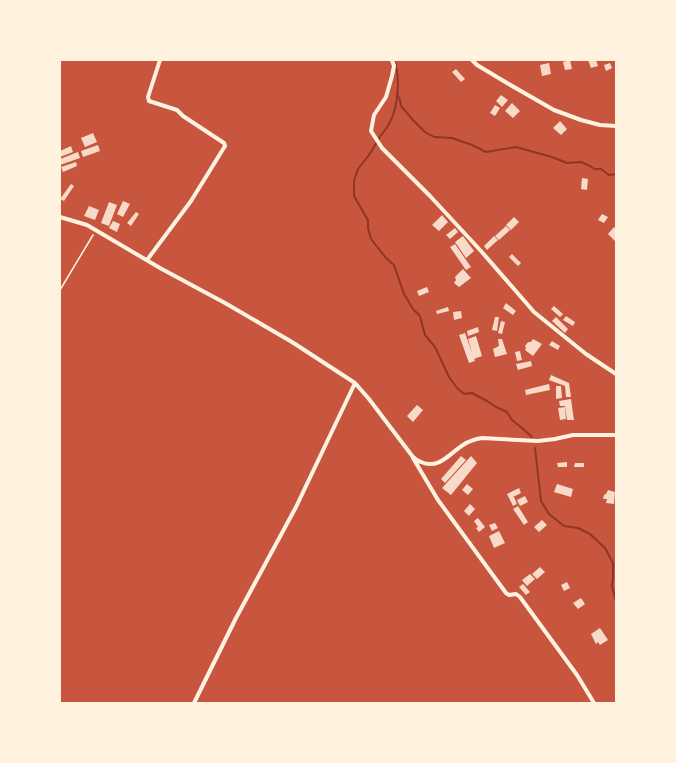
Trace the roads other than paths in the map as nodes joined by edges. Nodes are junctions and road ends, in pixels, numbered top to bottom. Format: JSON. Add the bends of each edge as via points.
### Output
{"nodes":[{"id":1,"x":160,"y":60,"type":"edge"},
{"id":2,"x":392,"y":60,"type":"edge"},
{"id":3,"x":472,"y":60,"type":"edge"},
{"id":4,"x":616,"y":126,"type":"edge"},
{"id":5,"x":60,"y":218,"type":"edge"},
{"id":6,"x":147,"y":260,"type":"junction"},
{"id":7,"x":616,"y":374,"type":"edge"},
{"id":8,"x":355,"y":383,"type":"junction"},
{"id":9,"x":616,"y":435,"type":"edge"},
{"id":10,"x":413,"y":457,"type":"junction"},
{"id":11,"x":194,"y":703,"type":"edge"},
{"id":12,"x":594,"y":703,"type":"edge"}],
"edges":[{"from":1,"to":6,"type":"street","via":[[149,101],[177,110],[224,142],[225,146],[191,201]]},
{"from":2,"to":7,"type":"street","via":[[394,66],[386,97],[374,115],[371,131],[382,148],[481,251],[534,312],[586,354]]},
{"from":3,"to":4,"type":"street","via":[[507,84],[554,110],[600,126]]},
{"from":5,"to":6,"type":"street","via":[[87,224]]},
{"from":6,"to":8,"type":"street","via":[[292,342]]},
{"from":8,"to":10,"type":"street"},
{"from":8,"to":11,"type":"street","via":[[296,507]]},
{"from":9,"to":10,"type":"street","via":[[573,435],[538,441],[482,438],[463,445],[438,463],[422,463]]},
{"from":10,"to":12,"type":"street","via":[[438,500],[506,593],[520,597],[577,675]]}]}
